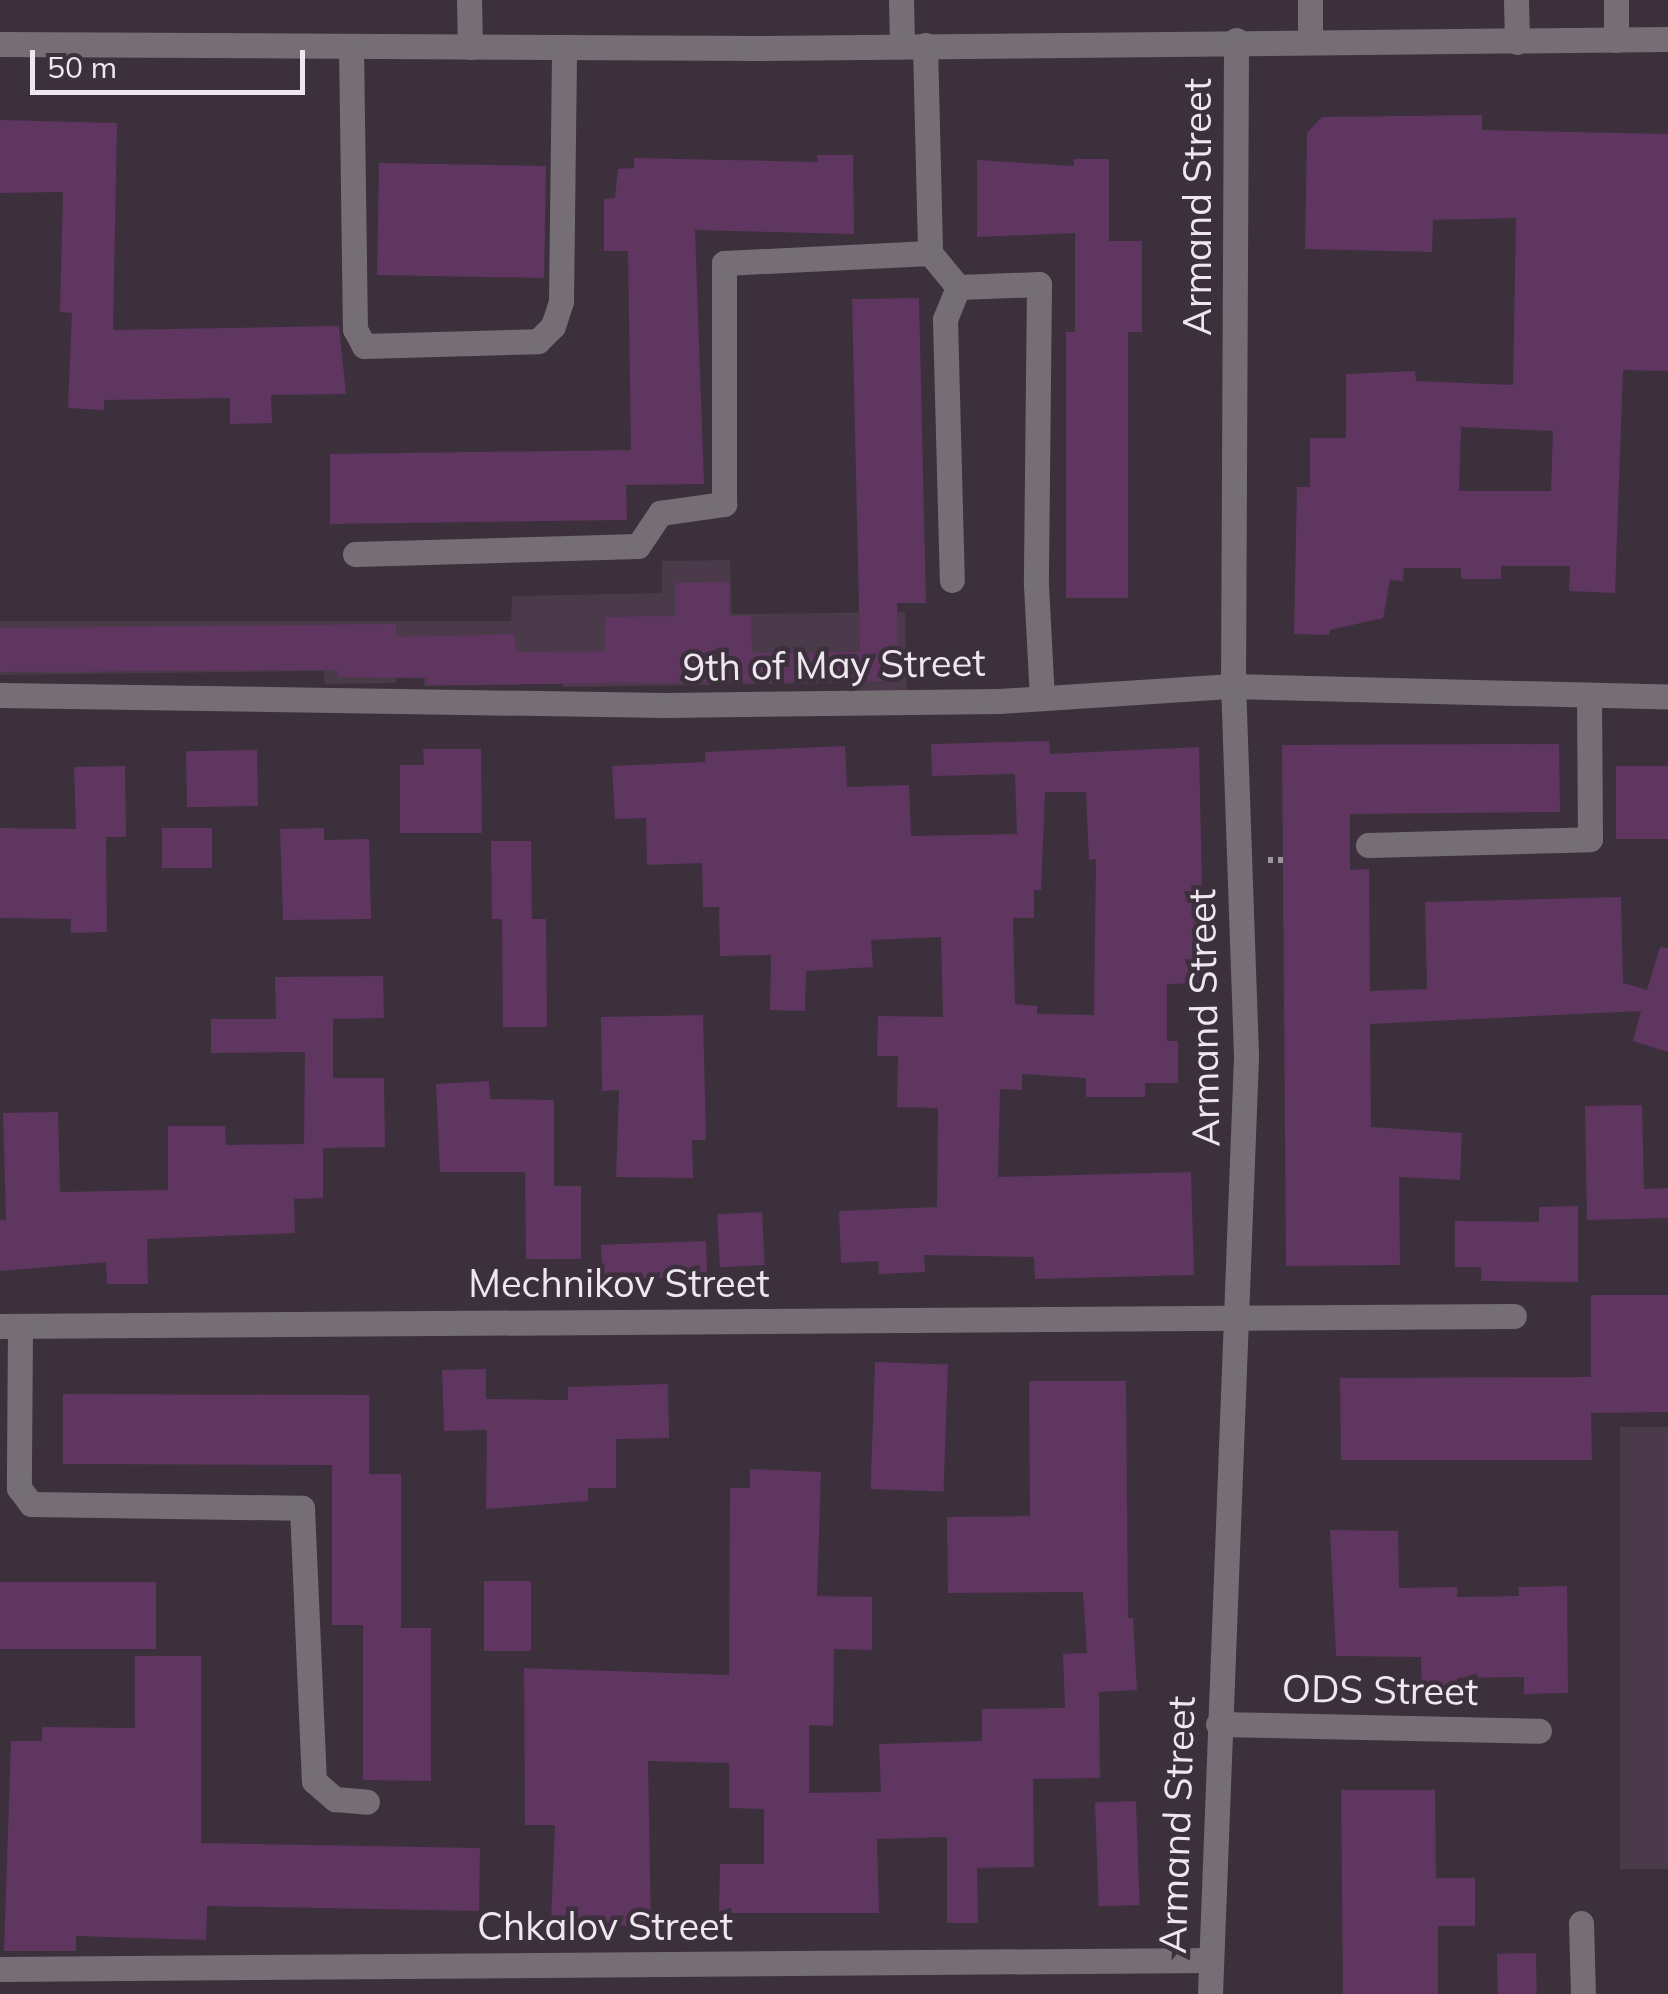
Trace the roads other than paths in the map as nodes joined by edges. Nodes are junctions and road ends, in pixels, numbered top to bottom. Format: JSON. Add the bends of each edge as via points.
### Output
{"nodes":[{"id":1,"x":470,"y":0,"type":"edge"},
{"id":2,"x":902,"y":0,"type":"edge"},
{"id":3,"x":1310,"y":0,"type":"edge"},
{"id":4,"x":1516,"y":0,"type":"edge"},
{"id":5,"x":1616,"y":0,"type":"edge"},
{"id":6,"x":1236,"y":40,"type":"junction"},
{"id":7,"x":1310,"y":40,"type":"junction"},
{"id":8,"x":1616,"y":40,"type":"junction"},
{"id":9,"x":1668,"y":40,"type":"edge"},
{"id":10,"x":1516,"y":42,"type":"junction"},
{"id":11,"x":0,"y":44,"type":"edge"},
{"id":12,"x":914,"y":45,"type":"junction"},
{"id":13,"x":352,"y":46,"type":"junction"},
{"id":14,"x":470,"y":47,"type":"junction"},
{"id":15,"x":564,"y":47,"type":"junction"},
{"id":16,"x":930,"y":253,"type":"junction"},
{"id":17,"x":958,"y":286,"type":"junction"},
{"id":18,"x":354,"y":554,"type":"dead end"},
{"id":19,"x":952,"y":580,"type":"dead end"},
{"id":20,"x":1233,"y":686,"type":"junction"},
{"id":21,"x":1589,"y":695,"type":"junction"},
{"id":22,"x":0,"y":696,"type":"edge"},
{"id":23,"x":1668,"y":697,"type":"edge"},
{"id":24,"x":1042,"y":698,"type":"junction"},
{"id":25,"x":1368,"y":845,"type":"dead end"},
{"id":26,"x":1514,"y":1316,"type":"dead end"},
{"id":27,"x":1239,"y":1317,"type":"junction"},
{"id":28,"x":10,"y":1326,"type":"edge"},
{"id":29,"x":1218,"y":1724,"type":"junction"},
{"id":30,"x":1540,"y":1732,"type":"dead end"},
{"id":31,"x":367,"y":1802,"type":"dead end"},
{"id":32,"x":1581,"y":1923,"type":"dead end"},
{"id":33,"x":1210,"y":1960,"type":"junction"},
{"id":34,"x":0,"y":1968,"type":"edge"},
{"id":35,"x":1210,"y":1994,"type":"edge"},
{"id":36,"x":1583,"y":1994,"type":"edge"}],
"edges":[{"from":1,"to":14,"type":"street"},
{"from":2,"to":12,"type":"street"},
{"from":3,"to":7,"type":"street"},
{"from":4,"to":10,"type":"street"},
{"from":5,"to":8,"type":"street"},
{"from":6,"to":7,"type":"street"},
{"from":6,"to":12,"type":"street"},
{"from":6,"to":20,"type":"street","name":"Armand Street"},
{"from":7,"to":10,"type":"street"},
{"from":8,"to":9,"type":"street"},
{"from":8,"to":10,"type":"street"},
{"from":11,"to":13,"type":"street"},
{"from":12,"to":15,"type":"street"},
{"from":12,"to":16,"type":"street"},
{"from":13,"to":14,"type":"street"},
{"from":13,"to":15,"type":"street","via":[[355,329],[364,346],[538,340],[553,326],[561,302]]},
{"from":14,"to":15,"type":"street"},
{"from":16,"to":17,"type":"street"},
{"from":16,"to":18,"type":"street","via":[[724,263],[724,504],[660,513],[638,546]]},
{"from":17,"to":19,"type":"street","via":[[945,319]]},
{"from":17,"to":24,"type":"street","via":[[1039,284],[1036,584]]},
{"from":20,"to":21,"type":"street","name":"9th of May Street"},
{"from":20,"to":24,"type":"street","name":"9th of May Street"},
{"from":20,"to":27,"type":"street","name":"Armand Street","via":[[1246,1056]]},
{"from":21,"to":23,"type":"street","name":"9th of May Street"},
{"from":21,"to":25,"type":"street","via":[[1590,839]]},
{"from":22,"to":24,"type":"street","name":"9th of May Street","via":[[666,705]]},
{"from":26,"to":27,"type":"street","name":"Mechnikov Street"},
{"from":27,"to":28,"type":"street","name":"Mechnikov Street"},
{"from":27,"to":29,"type":"street","name":"Armand Street"},
{"from":28,"to":31,"type":"street","via":[[19,1488],[31,1504],[302,1508],[314,1781],[334,1799]]},
{"from":29,"to":30,"type":"street","name":"ODS Street"},
{"from":29,"to":33,"type":"street","name":"Armand Street"},
{"from":32,"to":36,"type":"street"},
{"from":33,"to":34,"type":"street","name":"Chkalov Street"},
{"from":33,"to":35,"type":"street","name":"Armand Street"}]}
